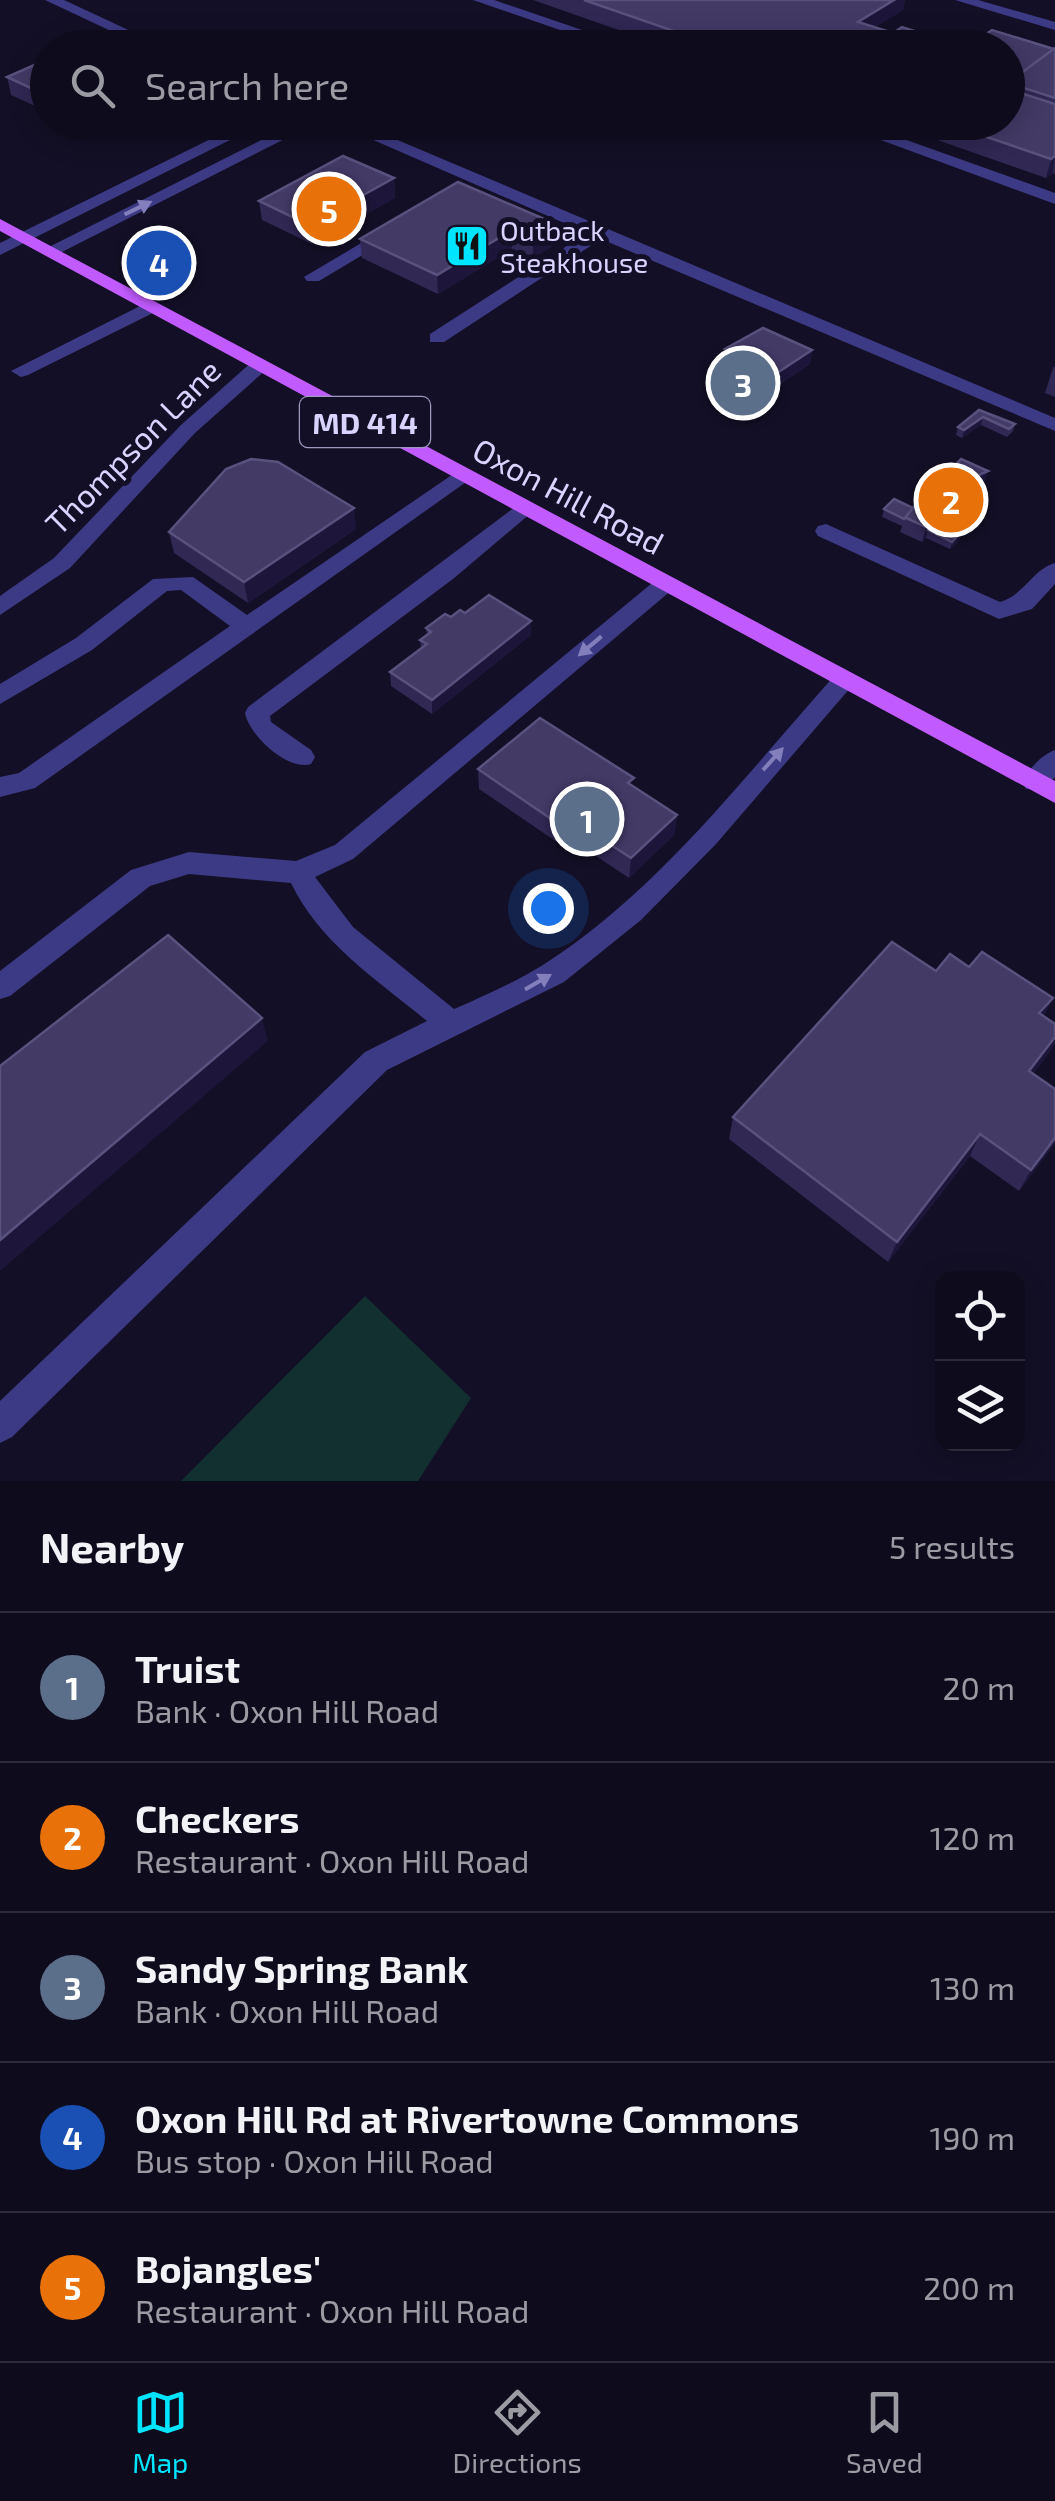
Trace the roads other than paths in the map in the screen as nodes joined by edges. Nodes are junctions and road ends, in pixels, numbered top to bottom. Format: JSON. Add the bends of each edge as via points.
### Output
{"nodes":[{"id":1,"x":52,"y":0,"type":"edge"},
{"id":2,"x":480,"y":0,"type":"edge"},
{"id":3,"x":962,"y":0,"type":"edge"},
{"id":4,"x":1055,"y":26,"type":"edge"},
{"id":5,"x":120,"y":30,"type":"edge"},
{"id":6,"x":572,"y":30,"type":"edge"},
{"id":7,"x":221,"y":140,"type":"edge"},
{"id":8,"x":274,"y":140,"type":"edge"},
{"id":9,"x":378,"y":140,"type":"edge"},
{"id":10,"x":891,"y":140,"type":"edge"},
{"id":11,"x":1055,"y":198,"type":"edge"},
{"id":12,"x":412,"y":218,"type":"edge"},
{"id":13,"x":0,"y":224,"type":"edge"},
{"id":14,"x":602,"y":231,"type":"junction"},
{"id":15,"x":24,"y":237,"type":"junction"},
{"id":16,"x":0,"y":250,"type":"edge"},
{"id":17,"x":50,"y":251,"type":"junction"},
{"id":18,"x":313,"y":277,"type":"dead end"},
{"id":19,"x":152,"y":306,"type":"junction"},
{"id":20,"x":437,"y":338,"type":"dead end"},
{"id":21,"x":261,"y":364,"type":"junction"},
{"id":22,"x":21,"y":371,"type":"dead end"},
{"id":23,"x":1055,"y":425,"type":"edge"},
{"id":24,"x":462,"y":475,"type":"junction"},
{"id":25,"x":523,"y":508,"type":"junction"},
{"id":26,"x":826,"y":531,"type":"dead end"},
{"id":27,"x":1055,"y":570,"type":"edge"},
{"id":28,"x":666,"y":584,"type":"junction"},
{"id":29,"x":0,"y":607,"type":"edge"},
{"id":30,"x":245,"y":625,"type":"junction"},
{"id":31,"x":844,"y":680,"type":"junction"},
{"id":32,"x":0,"y":694,"type":"edge"},
{"id":33,"x":302,"y":757,"type":"dead end"},
{"id":34,"x":1055,"y":760,"type":"edge"},
{"id":35,"x":0,"y":787,"type":"edge"},
{"id":36,"x":1045,"y":787,"type":"edge"},
{"id":37,"x":298,"y":872,"type":"junction"},
{"id":38,"x":0,"y":987,"type":"edge"},
{"id":39,"x":450,"y":1022,"type":"junction"},
{"id":40,"x":0,"y":1425,"type":"edge"}],
"edges":[{"from":1,"to":5,"type":"street"},
{"from":2,"to":6,"type":"street"},
{"from":3,"to":4,"type":"street"},
{"from":7,"to":15,"type":"street"},
{"from":17,"to":8,"type":"street","one_way":true},
{"from":9,"to":14,"type":"street","via":[[471,184]]},
{"from":10,"to":11,"type":"street"},
{"from":12,"to":18,"type":"street"},
{"from":13,"to":15,"type":"main road","name":"Oxon Hill Road","number":"MD 414"},
{"from":14,"to":20,"type":"street"},
{"from":14,"to":23,"type":"street"},
{"from":15,"to":16,"type":"street"},
{"from":15,"to":17,"type":"main road","name":"Oxon Hill Road","number":"MD 414"},
{"from":17,"to":19,"type":"main road","name":"Oxon Hill Road","number":"MD 414"},
{"from":19,"to":21,"type":"main road","name":"Oxon Hill Road","number":"MD 414"},
{"from":19,"to":22,"type":"street"},
{"from":21,"to":24,"type":"main road","name":"Oxon Hill Road","number":"MD 414"},
{"from":21,"to":29,"type":"street","name":"Thompson Lane","via":[[188,429],[62,563]]},
{"from":24,"to":25,"type":"main road","name":"Oxon Hill Road","number":"MD 414"},
{"from":24,"to":30,"type":"street"},
{"from":25,"to":28,"type":"main road","name":"Oxon Hill Road","number":"MD 414"},
{"from":25,"to":33,"type":"street","via":[[257,713],[260,727]]},
{"from":26,"to":27,"type":"street","via":[[999,611],[1024,604]]},
{"from":28,"to":31,"type":"main road","name":"Oxon Hill Road","number":"MD 414"},
{"from":28,"to":37,"type":"street","one_way":true,"via":[[344,852]]},
{"from":30,"to":32,"type":"street","via":[[184,582],[161,584],[84,644]]},
{"from":30,"to":35,"type":"street","via":[[26,782]]},
{"from":31,"to":36,"type":"main road","name":"Oxon Hill Road","number":"MD 414"},
{"from":39,"to":31,"type":"street","one_way":true,"via":[[524,990],[610,931]]},
{"from":34,"to":36,"type":"street"},
{"from":37,"to":38,"type":"street","via":[[189,862],[141,878]]},
{"from":37,"to":39,"type":"street","via":[[324,916]]},
{"from":39,"to":40,"type":"street","via":[[376,1060]]}]}
